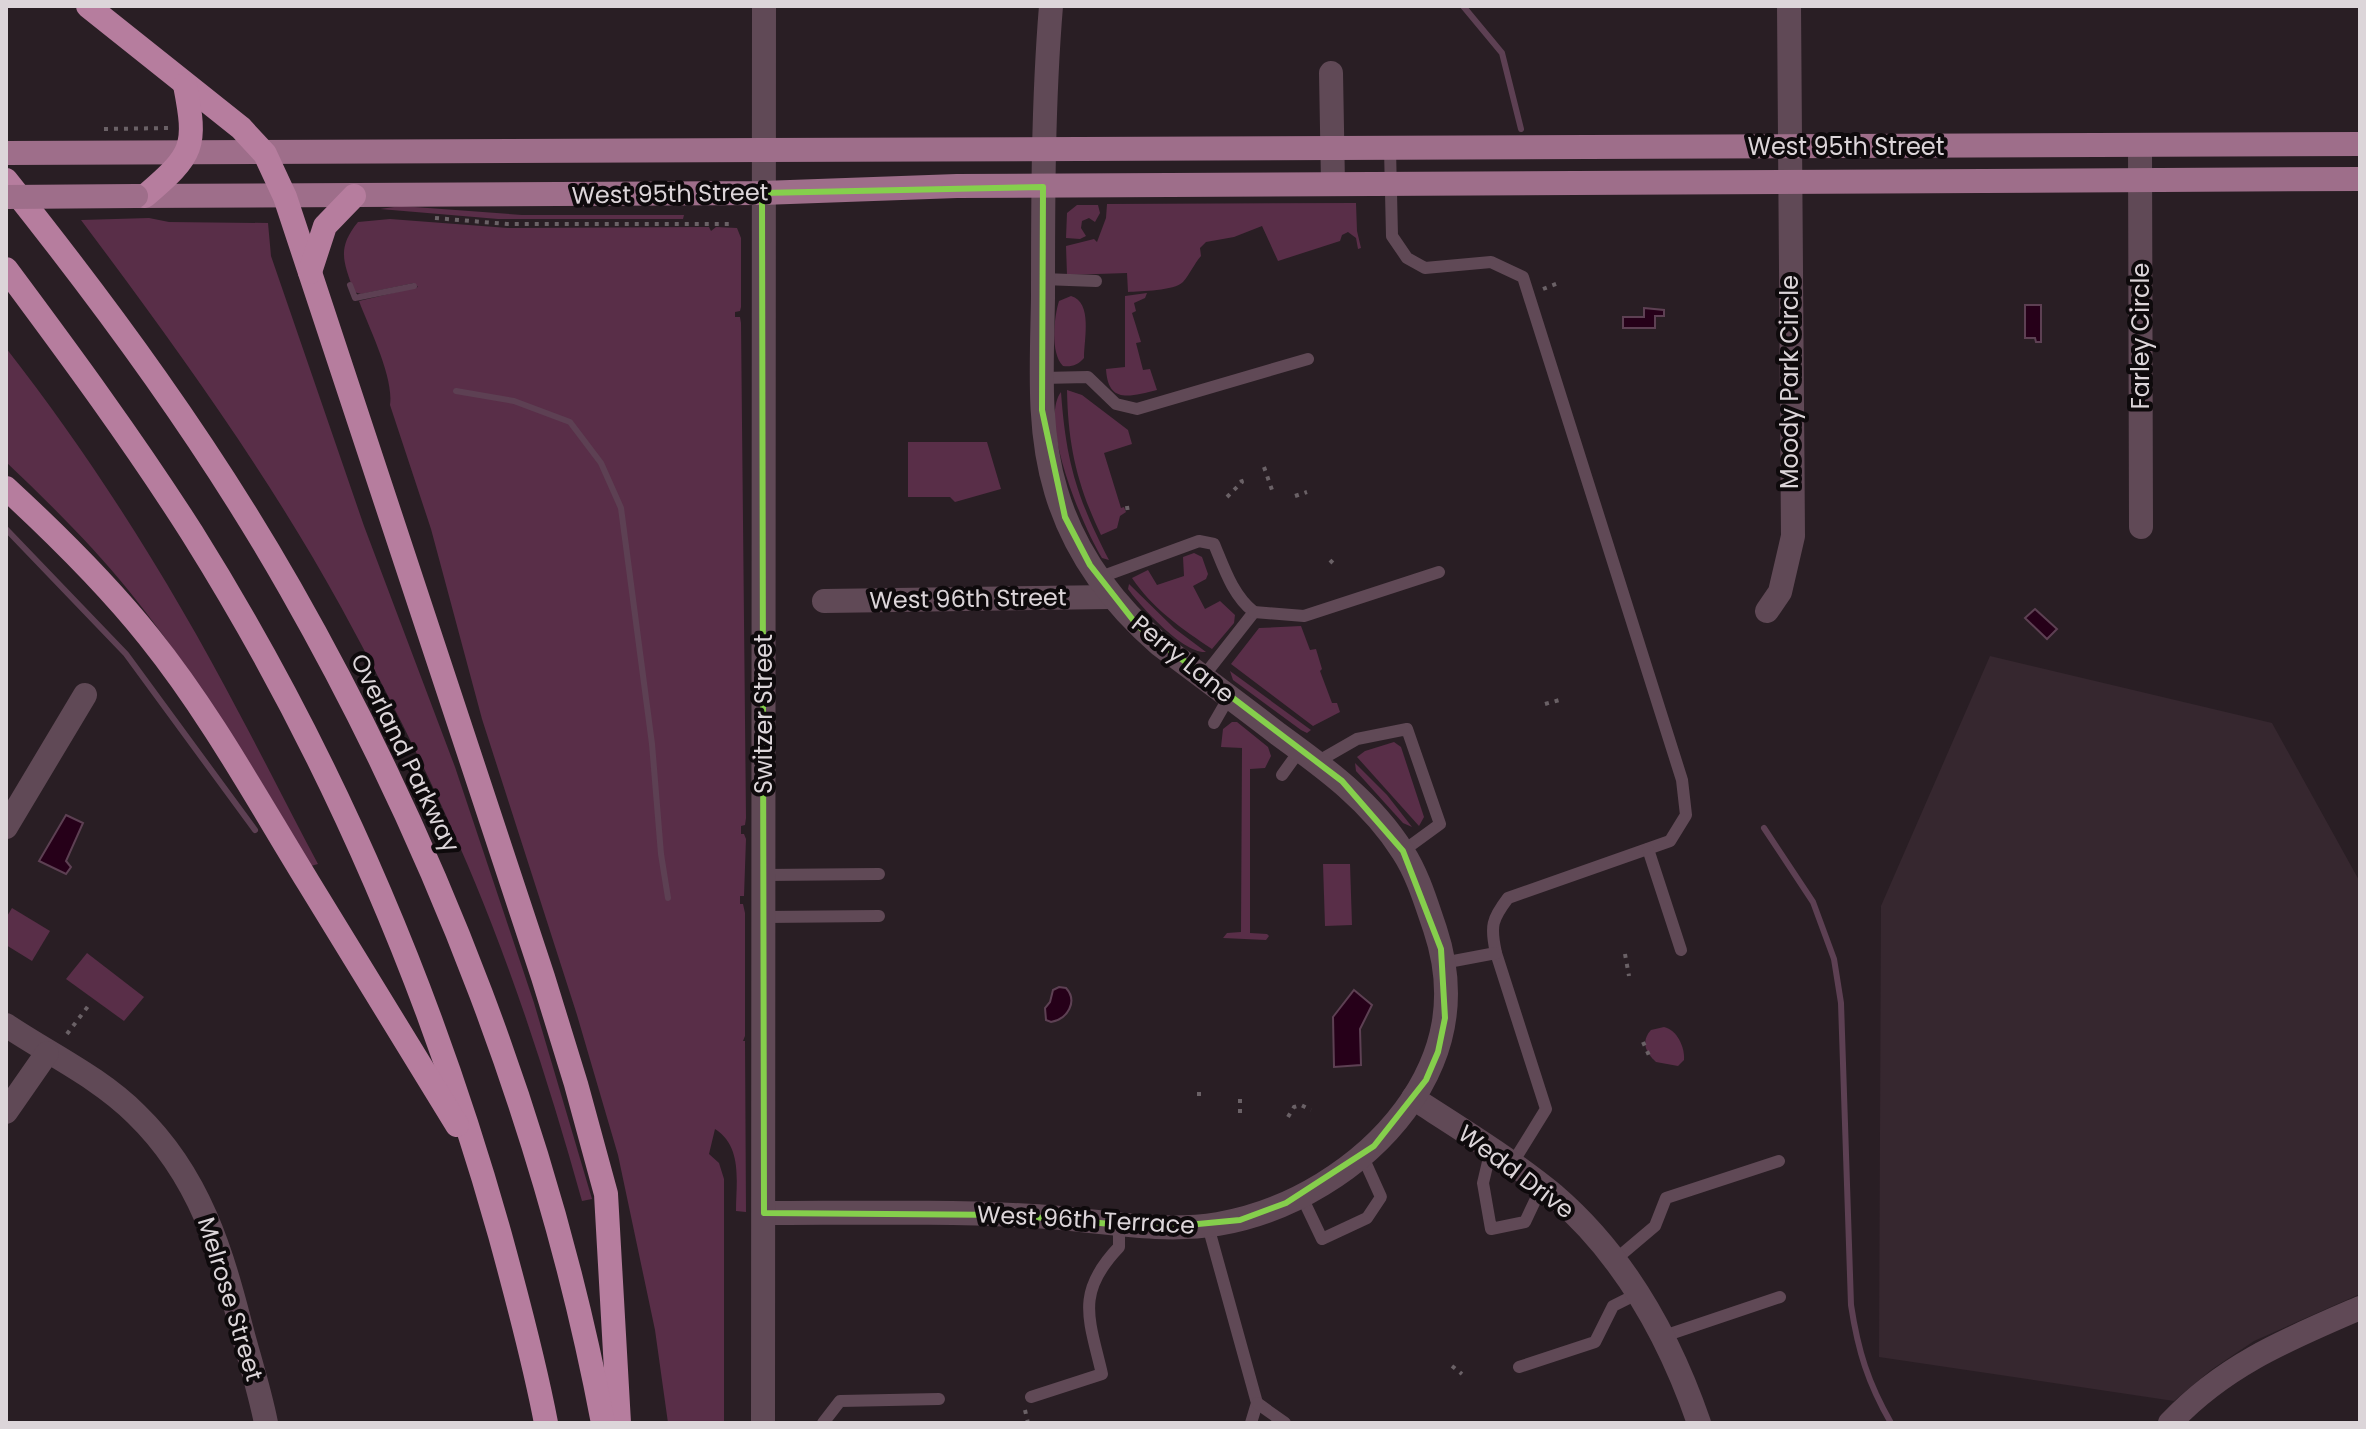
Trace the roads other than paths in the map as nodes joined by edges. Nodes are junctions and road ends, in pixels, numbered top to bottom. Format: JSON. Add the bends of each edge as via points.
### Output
{"nodes":[{"id":1,"x":88,"y":6,"type":"edge"},
{"id":2,"x":764,"y":6,"type":"edge"},
{"id":3,"x":1051,"y":6,"type":"edge"},
{"id":4,"x":1789,"y":6,"type":"edge"},
{"id":5,"x":1331,"y":73,"type":"dead end"},
{"id":6,"x":185,"y":85,"type":"junction"},
{"id":7,"x":2360,"y":144,"type":"edge"},
{"id":8,"x":2140,"y":145,"type":"junction"},
{"id":9,"x":1789,"y":147,"type":"junction"},
{"id":10,"x":1332,"y":149,"type":"junction"},
{"id":11,"x":1390,"y":149,"type":"junction"},
{"id":12,"x":1596,"y":149,"type":"junction"},
{"id":13,"x":1044,"y":151,"type":"junction"},
{"id":14,"x":187,"y":152,"type":"junction"},
{"id":15,"x":763,"y":152,"type":"junction"},
{"id":16,"x":6,"y":153,"type":"edge"},
{"id":17,"x":265,"y":154,"type":"junction"},
{"id":18,"x":2360,"y":179,"type":"edge"},
{"id":19,"x":6,"y":180,"type":"edge"},
{"id":20,"x":2141,"y":180,"type":"junction"},
{"id":21,"x":1789,"y":182,"type":"junction"},
{"id":22,"x":1597,"y":183,"type":"junction"},
{"id":23,"x":1333,"y":184,"type":"junction"},
{"id":24,"x":1391,"y":184,"type":"junction"},
{"id":25,"x":1043,"y":187,"type":"junction"},
{"id":26,"x":762,"y":193,"type":"junction"},
{"id":27,"x":141,"y":196,"type":"junction"},
{"id":28,"x":354,"y":196,"type":"junction"},
{"id":29,"x":6,"y":197,"type":"edge"},
{"id":30,"x":285,"y":197,"type":"junction"},
{"id":31,"x":6,"y":269,"type":"edge"},
{"id":32,"x":310,"y":272,"type":"junction"},
{"id":33,"x":1043,"y":279,"type":"junction"},
{"id":34,"x":1096,"y":281,"type":"dead end"},
{"id":35,"x":1308,"y":359,"type":"dead end"},
{"id":36,"x":1042,"y":378,"type":"junction"},
{"id":37,"x":6,"y":488,"type":"edge"},
{"id":38,"x":2141,"y":527,"type":"dead end"},
{"id":39,"x":1439,"y":572,"type":"dead end"},
{"id":40,"x":1105,"y":587,"type":"junction"},
{"id":41,"x":824,"y":601,"type":"dead end"},
{"id":42,"x":1767,"y":611,"type":"dead end"},
{"id":43,"x":1254,"y":612,"type":"junction"},
{"id":44,"x":1203,"y":677,"type":"junction"},
{"id":45,"x":85,"y":695,"type":"dead end"},
{"id":46,"x":1229,"y":697,"type":"junction"},
{"id":47,"x":1214,"y":723,"type":"dead end"},
{"id":48,"x":1308,"y":756,"type":"junction"},
{"id":49,"x":1282,"y":775,"type":"dead end"},
{"id":50,"x":6,"y":827,"type":"edge"},
{"id":51,"x":1648,"y":849,"type":"junction"},
{"id":52,"x":1403,"y":851,"type":"junction"},
{"id":53,"x":879,"y":874,"type":"dead end"},
{"id":54,"x":764,"y":875,"type":"junction"},
{"id":55,"x":879,"y":916,"type":"dead end"},
{"id":56,"x":764,"y":917,"type":"junction"},
{"id":57,"x":1681,"y":950,"type":"dead end"},
{"id":58,"x":1496,"y":953,"type":"junction"},
{"id":59,"x":1443,"y":963,"type":"junction"},
{"id":60,"x":6,"y":1025,"type":"edge"},
{"id":61,"x":47,"y":1053,"type":"junction"},
{"id":62,"x":1413,"y":1098,"type":"junction"},
{"id":63,"x":6,"y":1112,"type":"edge"},
{"id":64,"x":1491,"y":1149,"type":"junction"},
{"id":65,"x":1362,"y":1155,"type":"junction"},
{"id":66,"x":479,"y":1161,"type":"junction"},
{"id":67,"x":1779,"y":1161,"type":"dead end"},
{"id":68,"x":1512,"y":1164,"type":"junction"},
{"id":69,"x":1542,"y":1186,"type":"junction"},
{"id":70,"x":1301,"y":1195,"type":"junction"},
{"id":71,"x":764,"y":1213,"type":"junction"},
{"id":72,"x":1119,"y":1223,"type":"junction"},
{"id":73,"x":1208,"y":1226,"type":"junction"},
{"id":74,"x":1616,"y":1259,"type":"junction"},
{"id":75,"x":1639,"y":1293,"type":"junction"},
{"id":76,"x":1780,"y":1297,"type":"dead end"},
{"id":77,"x":2360,"y":1308,"type":"edge"},
{"id":78,"x":1664,"y":1336,"type":"junction"},
{"id":79,"x":1519,"y":1367,"type":"dead end"},
{"id":80,"x":1031,"y":1397,"type":"dead end"},
{"id":81,"x":939,"y":1399,"type":"dead end"},
{"id":82,"x":1257,"y":1403,"type":"junction"},
{"id":83,"x":266,"y":1423,"type":"edge"},
{"id":84,"x":546,"y":1423,"type":"edge"},
{"id":85,"x":603,"y":1423,"type":"edge"},
{"id":86,"x":619,"y":1423,"type":"edge"},
{"id":87,"x":763,"y":1423,"type":"edge"},
{"id":88,"x":823,"y":1423,"type":"edge"},
{"id":89,"x":1251,"y":1423,"type":"edge"},
{"id":90,"x":1285,"y":1423,"type":"edge"},
{"id":91,"x":1699,"y":1423,"type":"edge"},
{"id":92,"x":2170,"y":1423,"type":"edge"}],
"edges":[{"from":1,"to":6,"type":"highway"},
{"from":2,"to":15,"type":"street","name":"Switzer Street"},
{"from":3,"to":13,"type":"street","name":"Perry Lane"},
{"from":4,"to":9,"type":"street","name":"Moody Park Circle"},
{"from":5,"to":10,"type":"street"},
{"from":6,"to":14,"type":"highway","via":[[193,128]]},
{"from":6,"to":17,"type":"highway","via":[[241,128]]},
{"from":7,"to":8,"type":"main road","name":"West 95th Street"},
{"from":8,"to":9,"type":"main road","name":"West 95th Street"},
{"from":8,"to":20,"type":"street","name":"Farley Circle"},
{"from":9,"to":12,"type":"main road","name":"West 95th Street"},
{"from":9,"to":21,"type":"street","name":"Moody Park Circle"},
{"from":10,"to":11,"type":"main road","name":"West 95th Street"},
{"from":10,"to":13,"type":"main road","name":"West 95th Street"},
{"from":10,"to":23,"type":"street"},
{"from":11,"to":12,"type":"main road","name":"West 95th Street"},
{"from":11,"to":24,"type":"lane"},
{"from":12,"to":22,"type":"main road"},
{"from":13,"to":15,"type":"main road","name":"West 95th Street"},
{"from":13,"to":25,"type":"street","name":"Perry Lane"},
{"from":14,"to":16,"type":"main road","name":"West 95th Street","via":[[98,141]]},
{"from":14,"to":17,"type":"main road","name":"West 95th Street"},
{"from":14,"to":27,"type":"highway","via":[[170,174]]},
{"from":15,"to":17,"type":"main road","name":"West 95th Street"},
{"from":15,"to":26,"type":"street","name":"Switzer Street"},
{"from":17,"to":30,"type":"highway"},
{"from":18,"to":20,"type":"main road","name":"West 95th Street"},
{"from":19,"to":85,"type":"highway","name":"Overland Parkway","via":[[106,310],[225,481],[290,587],[397,791],[513,1087],[570,1273]]},
{"from":20,"to":21,"type":"main road","name":"West 95th Street"},
{"from":20,"to":38,"type":"street","name":"Farley Circle"},
{"from":21,"to":22,"type":"main road","name":"West 95th Street"},
{"from":21,"to":42,"type":"street","name":"Moody Park Circle","via":[[1793,536],[1780,592]]},
{"from":22,"to":24,"type":"main road","name":"West 95th Street"},
{"from":23,"to":24,"type":"main road","name":"West 95th Street"},
{"from":23,"to":25,"type":"main road","name":"West 95th Street"},
{"from":24,"to":51,"type":"lane","via":[[1392,236],[1407,258],[1425,268],[1491,262],[1523,277],[1682,780],[1686,815],[1670,841]]},
{"from":25,"to":26,"type":"main road","name":"West 95th Street"},
{"from":25,"to":33,"type":"street","name":"Perry Lane"},
{"from":26,"to":28,"type":"main road","name":"West 95th Street"},
{"from":26,"to":54,"type":"street","name":"Switzer Street"},
{"from":27,"to":29,"type":"main road","name":"West 95th Street","bridge":true},
{"from":27,"to":30,"type":"main road","name":"West 95th Street"},
{"from":28,"to":30,"type":"main road","name":"West 95th Street"},
{"from":28,"to":32,"type":"highway","via":[[325,226]]},
{"from":30,"to":32,"type":"highway"},
{"from":31,"to":66,"type":"highway","via":[[191,532],[294,713],[371,872],[431,1018]]},
{"from":32,"to":86,"type":"highway","via":[[543,977],[606,1194]]},
{"from":33,"to":34,"type":"lane"},
{"from":33,"to":36,"type":"street","name":"Perry Lane"},
{"from":35,"to":36,"type":"lane","via":[[1137,409],[1116,404],[1088,377]]},
{"from":36,"to":40,"type":"street","name":"Perry Lane","via":[[1045,437],[1056,492]]},
{"from":37,"to":66,"type":"highway","via":[[106,587],[194,699]]},
{"from":39,"to":43,"type":"lane","via":[[1304,616]]},
{"from":40,"to":41,"type":"street","name":"West 96th Street"},
{"from":40,"to":43,"type":"lane","via":[[1199,541],[1214,544],[1229,579]]},
{"from":40,"to":44,"type":"street","name":"Perry Lane","via":[[1137,625]]},
{"from":43,"to":44,"type":"lane"},
{"from":44,"to":46,"type":"street","name":"Perry Lane"},
{"from":45,"to":50,"type":"street"},
{"from":46,"to":47,"type":"lane"},
{"from":46,"to":48,"type":"street","name":"Perry Lane"},
{"from":48,"to":49,"type":"lane"},
{"from":48,"to":52,"type":"street","name":"Perry Lane","via":[[1342,781]]},
{"from":48,"to":52,"type":"lane","via":[[1407,729],[1440,824]]},
{"from":51,"to":57,"type":"lane"},
{"from":51,"to":58,"type":"lane","via":[[1508,898],[1495,915],[1491,932]]},
{"from":52,"to":59,"type":"street","name":"Perry Lane","via":[[1422,892]]},
{"from":53,"to":54,"type":"lane"},
{"from":54,"to":56,"type":"street","name":"Switzer Street"},
{"from":55,"to":56,"type":"lane"},
{"from":56,"to":71,"type":"street","name":"Switzer Street"},
{"from":58,"to":59,"type":"lane"},
{"from":58,"to":68,"type":"lane","via":[[1546,1109]]},
{"from":59,"to":62,"type":"street","name":"Perry Lane","via":[[1445,1018],[1438,1052]]},
{"from":60,"to":61,"type":"street","name":"Melrose Street"},
{"from":61,"to":63,"type":"street"},
{"from":61,"to":83,"type":"street","name":"Melrose Street","via":[[91,1078],[136,1114],[193,1187],[214,1232]]},
{"from":62,"to":64,"type":"street","name":"Wedd Drive"},
{"from":62,"to":65,"type":"street","name":"West 96th Terrace"},
{"from":64,"to":68,"type":"street","name":"Wedd Drive"},
{"from":64,"to":69,"type":"lane","via":[[1483,1183],[1491,1229],[1525,1222]]},
{"from":65,"to":70,"type":"street","name":"West 96th Terrace"},
{"from":65,"to":70,"type":"lane","via":[[1381,1197],[1367,1218],[1322,1239]]},
{"from":66,"to":84,"type":"highway"},
{"from":67,"to":74,"type":"lane","via":[[1666,1198],[1655,1226]]},
{"from":68,"to":69,"type":"street","name":"Wedd Drive"},
{"from":69,"to":74,"type":"street","name":"Wedd Drive"},
{"from":70,"to":73,"type":"street","name":"West 96th Terrace","via":[[1263,1213]]},
{"from":71,"to":72,"type":"street","name":"West 96th Terrace","via":[[1010,1215]]},
{"from":71,"to":87,"type":"street","name":"Switzer Street"},
{"from":72,"to":73,"type":"street","name":"West 96th Terrace"},
{"from":72,"to":80,"type":"lane","via":[[1119,1247],[1100,1267],[1087,1308],[1102,1374]]},
{"from":73,"to":82,"type":"lane"},
{"from":74,"to":75,"type":"street","name":"Wedd Drive"},
{"from":75,"to":78,"type":"street","name":"Wedd Drive"},
{"from":75,"to":79,"type":"lane","via":[[1613,1306],[1595,1342]]},
{"from":76,"to":78,"type":"lane"},
{"from":77,"to":92,"type":"street","via":[[2267,1349],[2224,1375]]},
{"from":78,"to":91,"type":"street","name":"Wedd Drive"},
{"from":81,"to":88,"type":"lane","via":[[840,1401]]},
{"from":82,"to":89,"type":"lane"},
{"from":82,"to":90,"type":"lane"}]}
